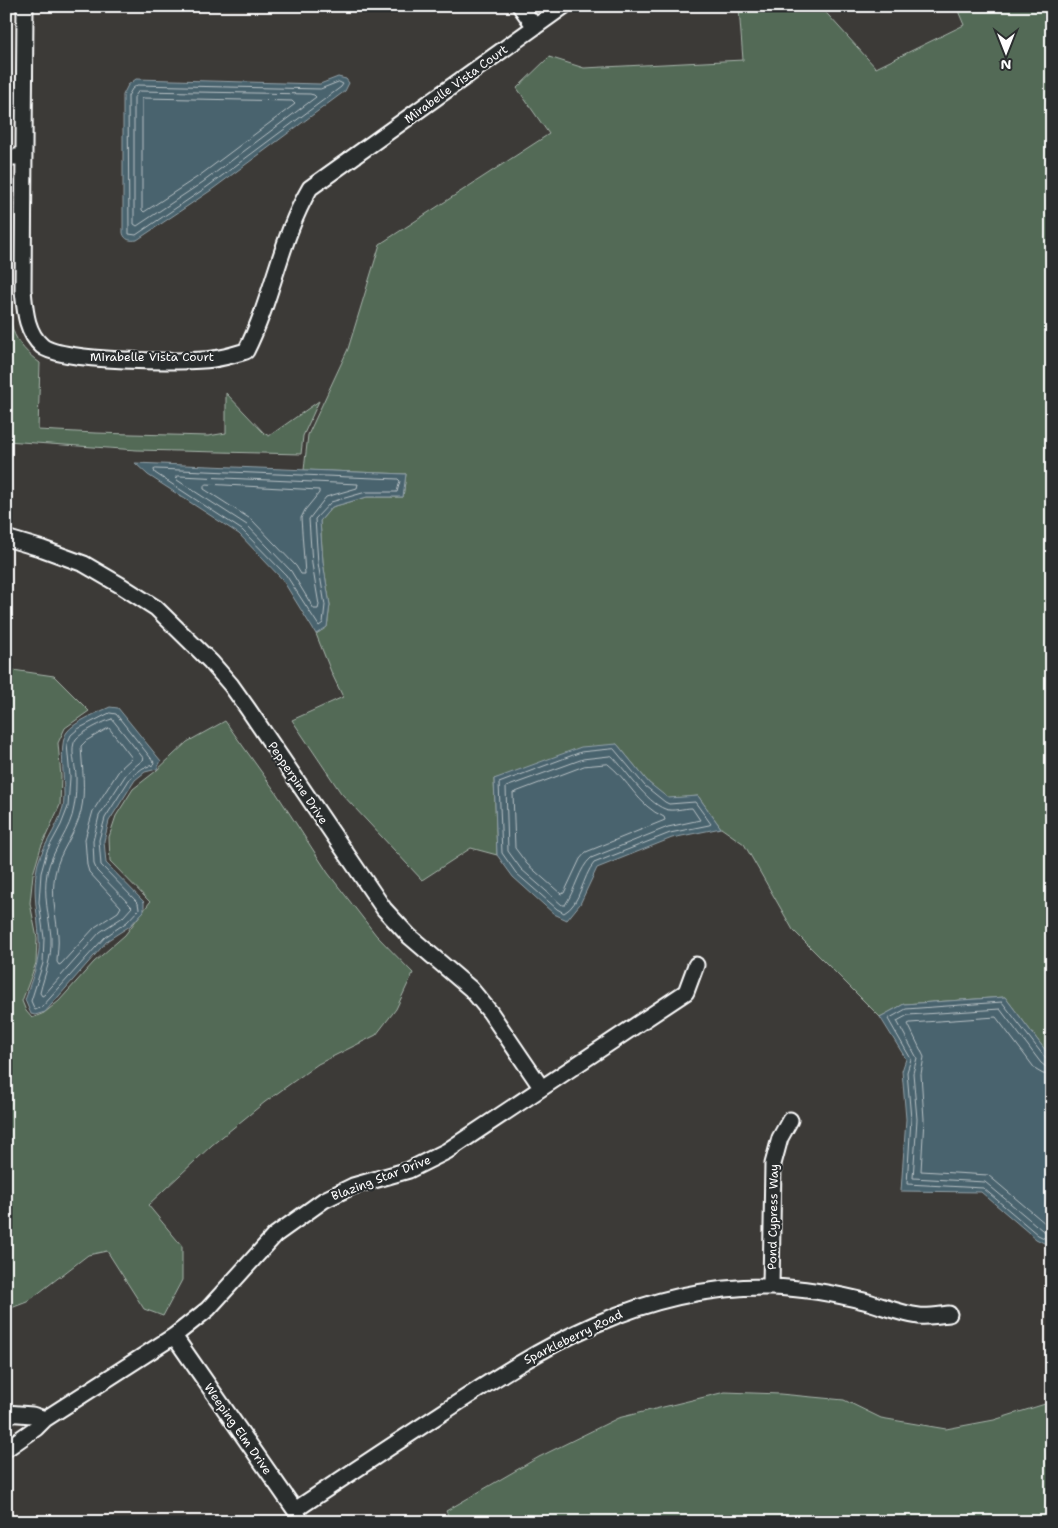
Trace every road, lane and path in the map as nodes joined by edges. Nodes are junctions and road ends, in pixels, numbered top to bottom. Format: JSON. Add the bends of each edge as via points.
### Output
{"nodes":[{"id":1,"x":25,"y":6,"type":"edge"},
{"id":2,"x":520,"y":6,"type":"edge"},
{"id":3,"x":564,"y":6,"type":"edge"},
{"id":4,"x":535,"y":27,"type":"junction"},
{"id":5,"x":6,"y":157,"type":"edge"},
{"id":6,"x":24,"y":157,"type":"junction"},
{"id":7,"x":6,"y":538,"type":"edge"},
{"id":8,"x":696,"y":965,"type":"dead end"},
{"id":9,"x":541,"y":1087,"type":"junction"},
{"id":10,"x":790,"y":1120,"type":"dead end"},
{"id":11,"x":771,"y":1288,"type":"junction"},
{"id":12,"x":949,"y":1314,"type":"dead end"},
{"id":13,"x":174,"y":1336,"type":"junction"},
{"id":14,"x":6,"y":1413,"type":"edge"},
{"id":15,"x":45,"y":1419,"type":"junction"},
{"id":16,"x":6,"y":1449,"type":"edge"},
{"id":17,"x":298,"y":1516,"type":"edge"}],
"edges":[{"from":1,"to":6,"type":"street","name":"Mirabelle Vista Court"},
{"from":2,"to":4,"type":"street"},
{"from":3,"to":4,"type":"street","name":"Mirabelle Vista Court"},
{"from":4,"to":6,"type":"street","name":"Mirabelle Vista Court","via":[[310,188],[298,207],[258,328],[246,351],[198,360],[120,360],[69,356],[42,347],[26,320],[23,290]]},
{"from":5,"to":6,"type":"street"},
{"from":7,"to":9,"type":"street","name":"Pepperpine Drive","via":[[84,564],[120,585],[156,608],[211,662],[244,703],[384,909],[409,936],[471,989]]},
{"from":8,"to":9,"type":"street","name":"Blazing Star Drive","via":[[686,992]]},
{"from":9,"to":13,"type":"street","name":"Blazing Star Drive","via":[[447,1151],[409,1170],[354,1186],[324,1200],[275,1235],[208,1309]]},
{"from":10,"to":11,"type":"street","name":"Pond Cypress Way","via":[[780,1138],[773,1164]]},
{"from":11,"to":12,"type":"street","name":"Sparkleberry Road","via":[[820,1291],[920,1316]]},
{"from":11,"to":17,"type":"street","name":"Sparkleberry Road","via":[[668,1298],[603,1320],[494,1378]]},
{"from":13,"to":15,"type":"street","name":"Blazing Star Drive"},
{"from":13,"to":17,"type":"street","name":"Weeping Elm Drive"},
{"from":14,"to":15,"type":"street"},
{"from":15,"to":16,"type":"street","name":"Blazing Star Drive"}]}
